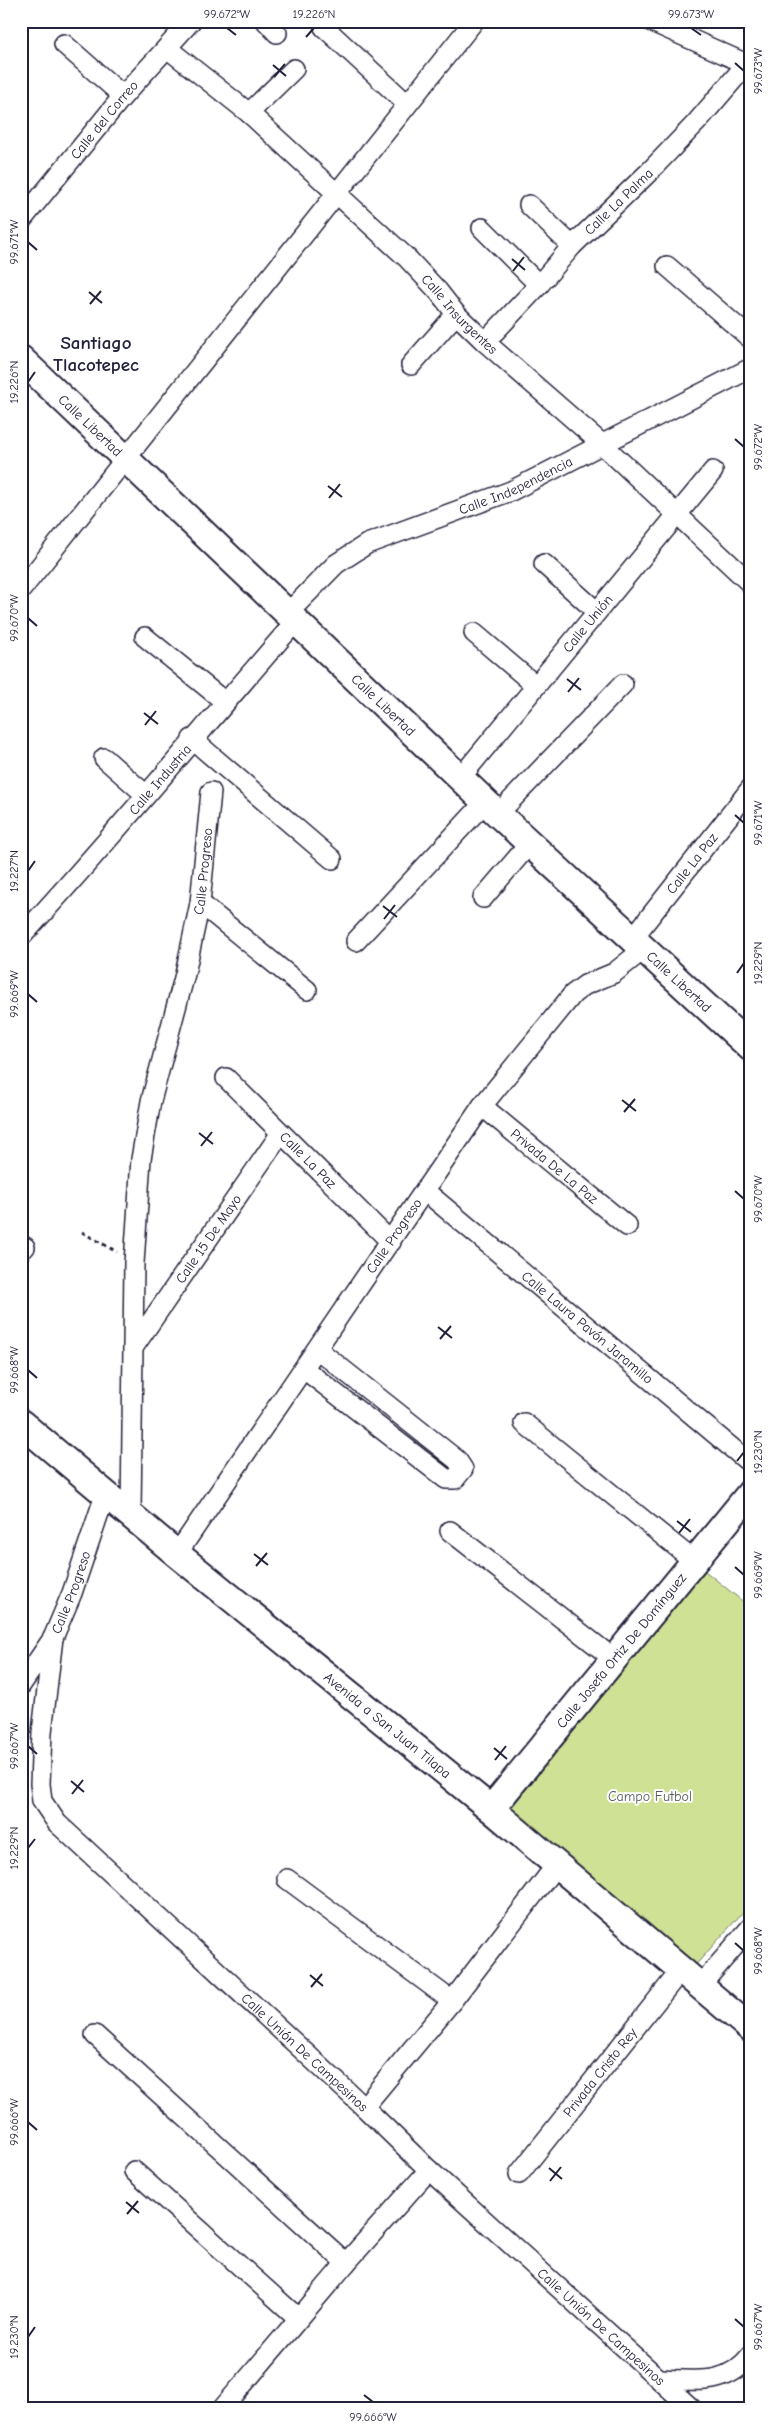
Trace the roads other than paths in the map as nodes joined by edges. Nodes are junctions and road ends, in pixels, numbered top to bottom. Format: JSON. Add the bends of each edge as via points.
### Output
{"nodes":[{"id":1,"x":191,"y":21,"type":"edge"},
{"id":2,"x":474,"y":21,"type":"edge"},
{"id":3,"x":650,"y":21,"type":"edge"},
{"id":4,"x":324,"y":27,"type":"dead end"},
{"id":5,"x":64,"y":44,"type":"dead end"},
{"id":6,"x":167,"y":48,"type":"junction"},
{"id":7,"x":750,"y":64,"type":"edge"},
{"id":8,"x":294,"y":69,"type":"dead end"},
{"id":9,"x":123,"y":96,"type":"junction"},
{"id":10,"x":407,"y":104,"type":"junction"},
{"id":11,"x":249,"y":113,"type":"junction"},
{"id":12,"x":336,"y":194,"type":"junction"},
{"id":13,"x":529,"y":205,"type":"dead end"},
{"id":14,"x":21,"y":221,"type":"edge"},
{"id":15,"x":482,"y":228,"type":"dead end"},
{"id":16,"x":572,"y":246,"type":"junction"},
{"id":17,"x":667,"y":266,"type":"dead end"},
{"id":18,"x":539,"y":285,"type":"junction"},
{"id":19,"x":456,"y":314,"type":"junction"},
{"id":20,"x":751,"y":340,"type":"edge"},
{"id":21,"x":485,"y":342,"type":"junction"},
{"id":22,"x":21,"y":359,"type":"edge"},
{"id":23,"x":411,"y":365,"type":"dead end"},
{"id":24,"x":751,"y":368,"type":"edge"},
{"id":25,"x":603,"y":445,"type":"junction"},
{"id":26,"x":127,"y":458,"type":"junction"},
{"id":27,"x":713,"y":470,"type":"dead end"},
{"id":28,"x":677,"y":515,"type":"junction"},
{"id":29,"x":544,"y":564,"type":"dead end"},
{"id":30,"x":751,"y":584,"type":"edge"},
{"id":31,"x":21,"y":590,"type":"edge"},
{"id":32,"x":596,"y":611,"type":"junction"},
{"id":33,"x":293,"y":616,"type":"junction"},
{"id":34,"x":474,"y":633,"type":"dead end"},
{"id":35,"x":145,"y":637,"type":"dead end"},
{"id":36,"x":623,"y":684,"type":"dead end"},
{"id":37,"x":535,"y":686,"type":"junction"},
{"id":38,"x":225,"y":702,"type":"junction"},
{"id":39,"x":192,"y":739,"type":"junction"},
{"id":40,"x":104,"y":758,"type":"dead end"},
{"id":41,"x":461,"y":777,"type":"junction"},
{"id":42,"x":751,"y":788,"type":"edge"},
{"id":43,"x":211,"y":792,"type":"dead end"},
{"id":44,"x":146,"y":795,"type":"junction"},
{"id":45,"x":492,"y":807,"type":"junction"},
{"id":46,"x":530,"y":843,"type":"junction"},
{"id":47,"x":332,"y":859,"type":"dead end"},
{"id":48,"x":483,"y":898,"type":"dead end"},
{"id":49,"x":200,"y":903,"type":"junction"},
{"id":50,"x":21,"y":937,"type":"edge"},
{"id":51,"x":356,"y":941,"type":"dead end"},
{"id":52,"x":638,"y":944,"type":"junction"},
{"id":53,"x":307,"y":990,"type":"dead end"},
{"id":54,"x":751,"y":1048,"type":"edge"},
{"id":55,"x":226,"y":1078,"type":"dead end"},
{"id":56,"x":482,"y":1106,"type":"junction"},
{"id":57,"x":281,"y":1133,"type":"junction"},
{"id":58,"x":425,"y":1191,"type":"junction"},
{"id":59,"x":627,"y":1226,"type":"dead end"},
{"id":60,"x":390,"y":1242,"type":"junction"},
{"id":61,"x":134,"y":1345,"type":"junction"},
{"id":62,"x":317,"y":1349,"type":"junction"},
{"id":63,"x":304,"y":1369,"type":"junction"},
{"id":64,"x":346,"y":1372,"type":"junction"},
{"id":65,"x":332,"y":1390,"type":"junction"},
{"id":66,"x":21,"y":1423,"type":"edge"},
{"id":67,"x":524,"y":1423,"type":"dead end"},
{"id":68,"x":751,"y":1464,"type":"edge"},
{"id":69,"x":106,"y":1492,"type":"junction"},
{"id":70,"x":751,"y":1492,"type":"edge"},
{"id":71,"x":131,"y":1514,"type":"junction"},
{"id":72,"x":450,"y":1532,"type":"dead end"},
{"id":73,"x":177,"y":1554,"type":"junction"},
{"id":74,"x":694,"y":1561,"type":"junction"},
{"id":75,"x":53,"y":1638,"type":"junction"},
{"id":76,"x":614,"y":1659,"type":"junction"},
{"id":77,"x":21,"y":1685,"type":"edge"},
{"id":78,"x":491,"y":1809,"type":"junction"},
{"id":79,"x":557,"y":1864,"type":"junction"},
{"id":80,"x":288,"y":1879,"type":"dead end"},
{"id":81,"x":751,"y":1927,"type":"edge"},
{"id":82,"x":690,"y":1978,"type":"junction"},
{"id":83,"x":452,"y":2001,"type":"junction"},
{"id":84,"x":751,"y":2029,"type":"edge"},
{"id":85,"x":94,"y":2035,"type":"dead end"},
{"id":86,"x":364,"y":2107,"type":"junction"},
{"id":87,"x":429,"y":2170,"type":"junction"},
{"id":88,"x":134,"y":2171,"type":"dead end"},
{"id":89,"x":518,"y":2174,"type":"dead end"},
{"id":90,"x":346,"y":2263,"type":"junction"},
{"id":91,"x":298,"y":2318,"type":"junction"},
{"id":92,"x":751,"y":2355,"type":"edge"},
{"id":93,"x":660,"y":2379,"type":"junction"},
{"id":94,"x":222,"y":2409,"type":"edge"},
{"id":95,"x":692,"y":2409,"type":"edge"}],
"edges":[{"from":1,"to":6,"type":"street","name":"Calle del Correo"},
{"from":2,"to":10,"type":"street"},
{"from":3,"to":7,"type":"street"},
{"from":4,"to":10,"type":"street"},
{"from":5,"to":9,"type":"street"},
{"from":6,"to":9,"type":"street","name":"Calle del Correo"},
{"from":6,"to":11,"type":"street","name":"Calle Insurgentes"},
{"from":7,"to":16,"type":"street","name":"Calle La Palma","via":[[648,173]]},
{"from":8,"to":11,"type":"street"},
{"from":9,"to":14,"type":"street","name":"Calle del Correo"},
{"from":10,"to":12,"type":"street"},
{"from":11,"to":12,"type":"street","name":"Calle Insurgentes"},
{"from":12,"to":19,"type":"street","name":"Calle Insurgentes","via":[[406,258]]},
{"from":12,"to":26,"type":"street"},
{"from":13,"to":16,"type":"street"},
{"from":15,"to":18,"type":"street"},
{"from":16,"to":18,"type":"street","name":"Calle La Palma"},
{"from":17,"to":20,"type":"street"},
{"from":18,"to":21,"type":"street","name":"Calle La Palma"},
{"from":19,"to":21,"type":"street","name":"Calle Insurgentes"},
{"from":19,"to":23,"type":"street"},
{"from":21,"to":25,"type":"street","name":"Calle Insurgentes"},
{"from":22,"to":26,"type":"main road","name":"Calle Libertad"},
{"from":24,"to":25,"type":"street","name":"Calle Independencia"},
{"from":25,"to":28,"type":"street","name":"Calle Insurgentes"},
{"from":25,"to":33,"type":"street","name":"Calle Independencia","via":[[511,490],[367,544],[336,564]]},
{"from":26,"to":31,"type":"street"},
{"from":26,"to":33,"type":"main road","name":"Calle Libertad"},
{"from":27,"to":28,"type":"street","name":"Calle Unión"},
{"from":28,"to":30,"type":"street","name":"Calle Insurgentes"},
{"from":28,"to":32,"type":"street","name":"Calle Unión"},
{"from":29,"to":32,"type":"street"},
{"from":32,"to":37,"type":"street","name":"Calle Unión"},
{"from":33,"to":38,"type":"street","name":"Calle Industria"},
{"from":33,"to":41,"type":"main road","name":"Calle Libertad"},
{"from":34,"to":37,"type":"street"},
{"from":35,"to":38,"type":"street"},
{"from":36,"to":45,"type":"street"},
{"from":37,"to":41,"type":"street","name":"Calle Unión"},
{"from":38,"to":39,"type":"street","name":"Calle Industria"},
{"from":39,"to":44,"type":"street","name":"Calle Industria"},
{"from":39,"to":47,"type":"street"},
{"from":40,"to":44,"type":"street"},
{"from":41,"to":45,"type":"main road","name":"Calle Libertad"},
{"from":42,"to":52,"type":"street","name":"Calle La Paz"},
{"from":43,"to":49,"type":"street","name":"Calle Progreso"},
{"from":44,"to":50,"type":"street","name":"Calle Industria","via":[[91,862]]},
{"from":45,"to":46,"type":"main road","name":"Calle Libertad"},
{"from":45,"to":51,"type":"street"},
{"from":46,"to":48,"type":"street"},
{"from":46,"to":52,"type":"main road","name":"Calle Libertad"},
{"from":49,"to":53,"type":"street"},
{"from":49,"to":61,"type":"street","name":"Calle Progreso","via":[[145,1129],[134,1263]]},
{"from":52,"to":54,"type":"main road","name":"Calle Libertad"},
{"from":52,"to":56,"type":"street","name":"Calle Progreso","via":[[614,973],[585,985],[573,994]]},
{"from":55,"to":57,"type":"street","name":"Calle La Paz"},
{"from":56,"to":58,"type":"street","name":"Calle Progreso"},
{"from":56,"to":59,"type":"street","name":"Privada De La Paz"},
{"from":57,"to":60,"type":"street","name":"Calle La Paz"},
{"from":57,"to":61,"type":"street","name":"Calle 15 De Mayo"},
{"from":58,"to":60,"type":"street","name":"Calle Progreso"},
{"from":58,"to":68,"type":"street","name":"Calle Laura Pavón Jaramillo"},
{"from":60,"to":62,"type":"street","name":"Calle Progreso"},
{"from":61,"to":71,"type":"street","name":"Calle Progreso"},
{"from":62,"to":63,"type":"street","name":"Calle Progreso"},
{"from":62,"to":64,"type":"street"},
{"from":63,"to":65,"type":"street"},
{"from":63,"to":73,"type":"street","name":"Calle Progreso"},
{"from":64,"to":65,"type":"street"},
{"from":64,"to":65,"type":"street","via":[[457,1460],[463,1469],[460,1475],[446,1479]]},
{"from":66,"to":69,"type":"main road","name":"Avenida a San Juan Tilapa"},
{"from":67,"to":74,"type":"street"},
{"from":69,"to":71,"type":"main road","name":"Avenida a San Juan Tilapa"},
{"from":69,"to":75,"type":"street","name":"Calle Progreso","via":[[72,1593]]},
{"from":70,"to":74,"type":"main road","name":"Calle Josefa Ortiz De Domínguez"},
{"from":71,"to":73,"type":"main road","name":"Avenida a San Juan Tilapa"},
{"from":72,"to":76,"type":"street"},
{"from":73,"to":78,"type":"main road","name":"Avenida a San Juan Tilapa"},
{"from":74,"to":76,"type":"main road","name":"Calle Josefa Ortiz De Domínguez"},
{"from":75,"to":77,"type":"street","name":"Calle Progreso"},
{"from":75,"to":86,"type":"street","name":"Calle Unión De Campesinos","via":[[40,1760],[42,1800],[48,1812]]},
{"from":76,"to":78,"type":"main road","name":"Calle Josefa Ortiz De Domínguez"},
{"from":78,"to":79,"type":"main road","name":"Avenida a San Juan Tilapa"},
{"from":79,"to":82,"type":"main road","name":"Avenida a San Juan Tilapa"},
{"from":79,"to":83,"type":"street"},
{"from":80,"to":83,"type":"street"},
{"from":81,"to":82,"type":"street","name":"Privada Cristo Rey"},
{"from":82,"to":84,"type":"main road","name":"Avenida a San Juan Tilapa"},
{"from":82,"to":89,"type":"street","name":"Privada Cristo Rey"},
{"from":83,"to":86,"type":"street"},
{"from":85,"to":90,"type":"street"},
{"from":86,"to":87,"type":"street","name":"Calle Unión De Campesinos"},
{"from":87,"to":90,"type":"street"},
{"from":87,"to":93,"type":"street","name":"Calle Unión De Campesinos"},
{"from":88,"to":91,"type":"street"},
{"from":90,"to":91,"type":"street"},
{"from":91,"to":94,"type":"street"},
{"from":92,"to":93,"type":"street","via":[[737,2371],[721,2378]]},
{"from":93,"to":95,"type":"street","name":"Calle Unión De Campesinos"}]}
